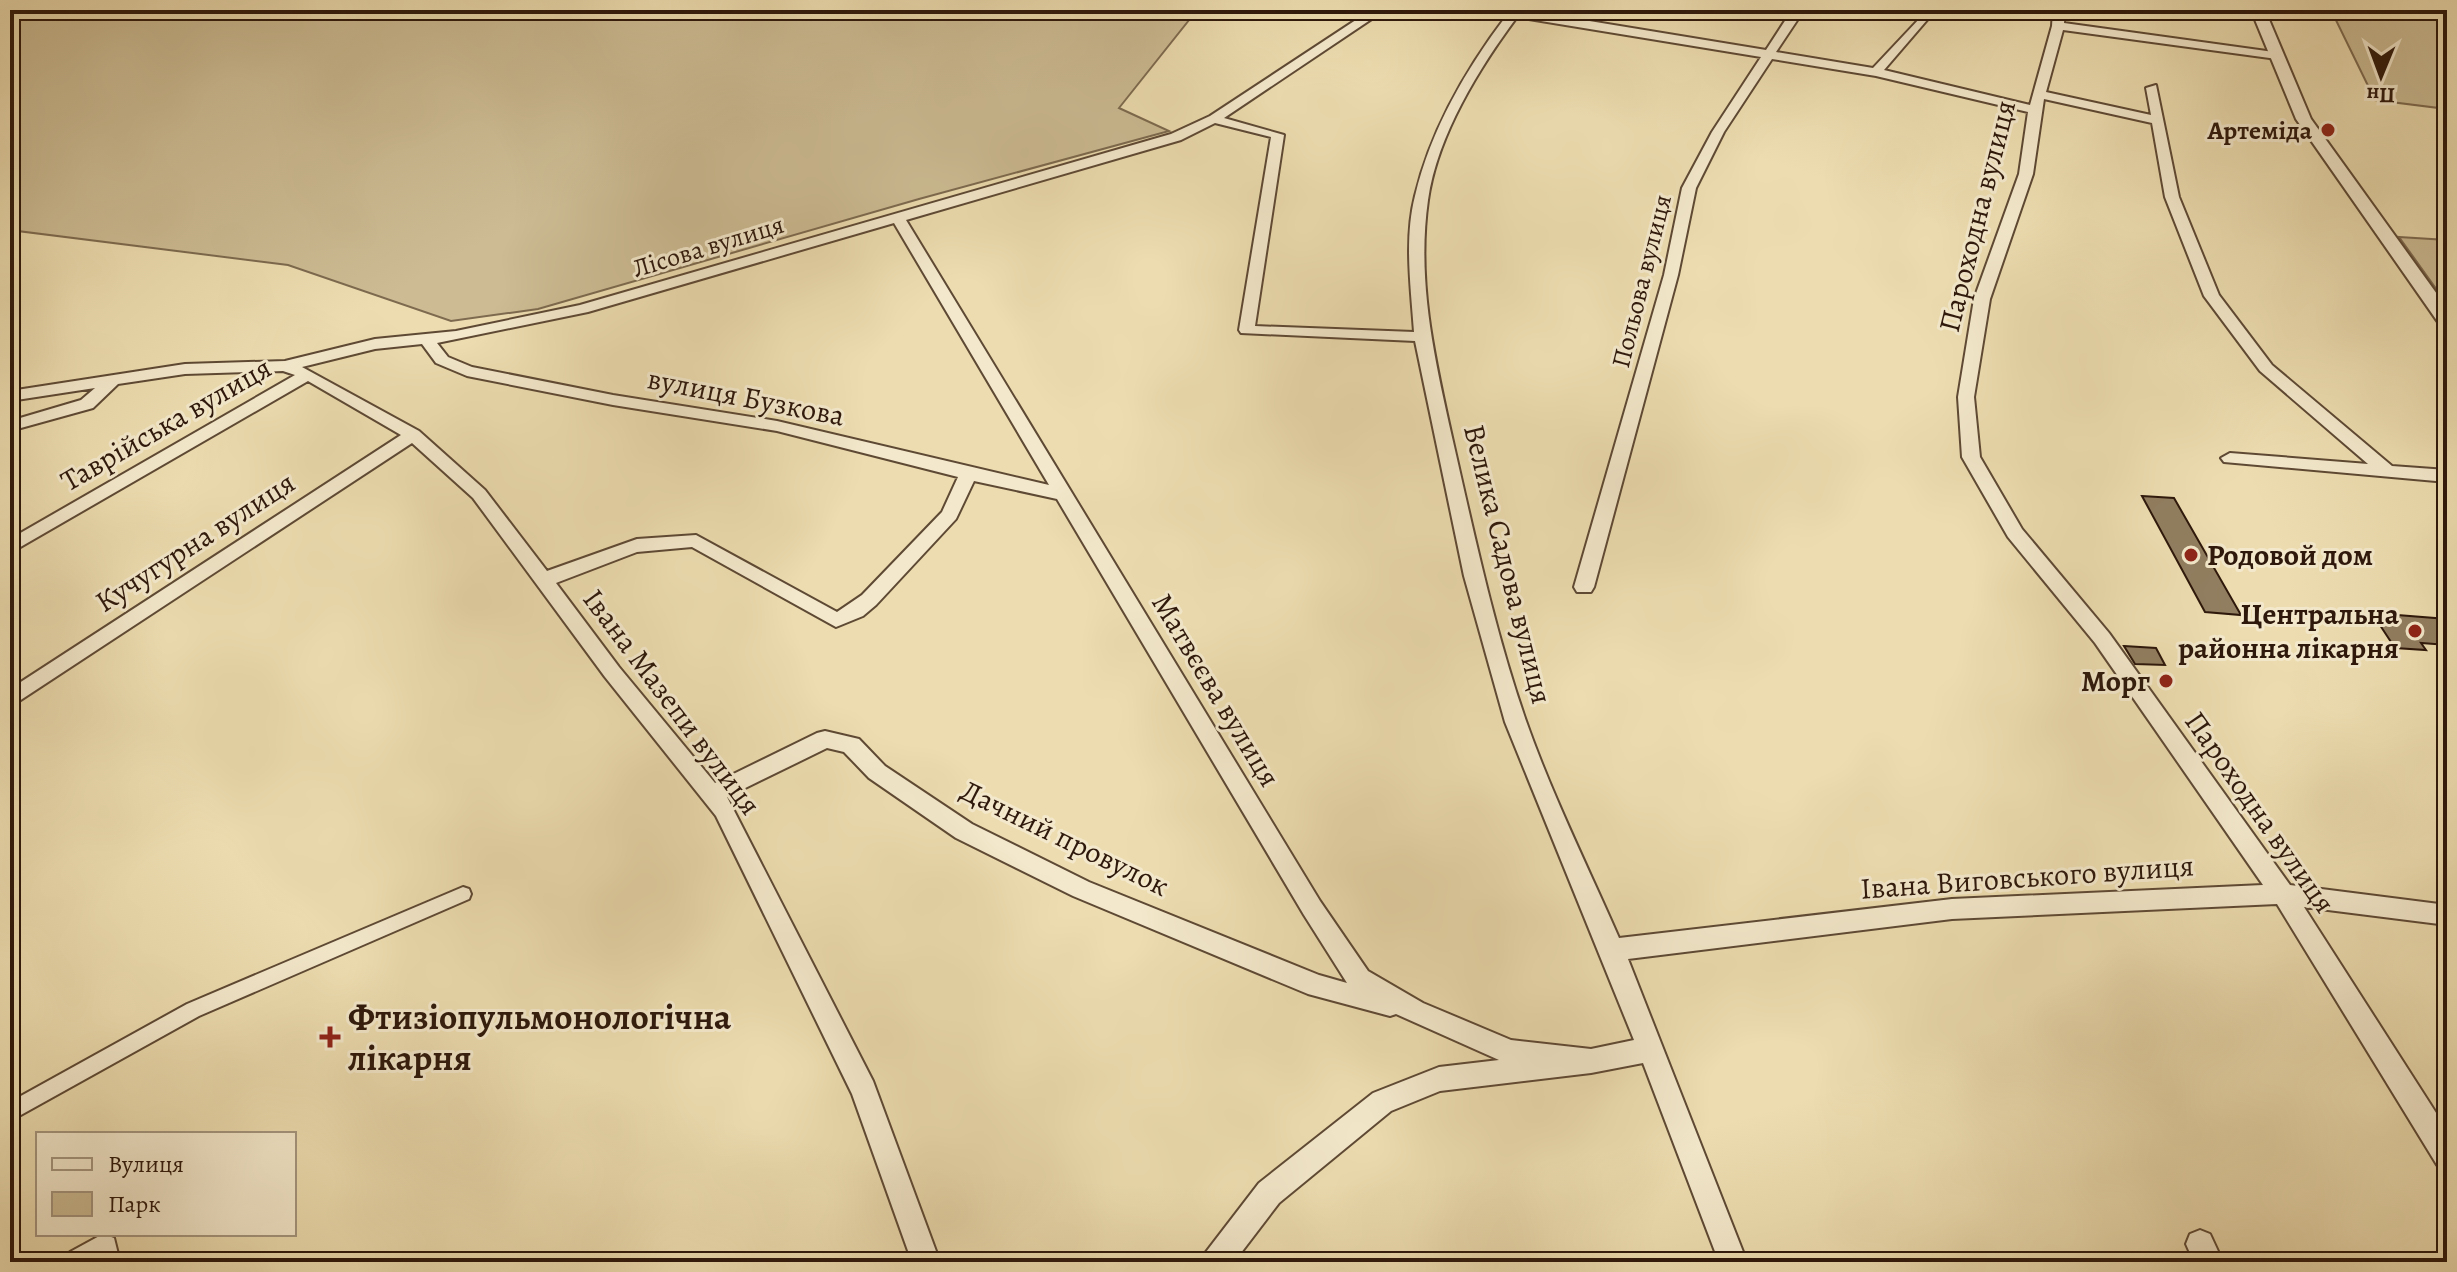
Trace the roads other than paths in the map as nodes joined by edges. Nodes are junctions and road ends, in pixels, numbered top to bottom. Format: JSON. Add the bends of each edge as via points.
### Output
{"nodes":[{"id":1,"x":1379,"y":10,"type":"edge"},
{"id":2,"x":1798,"y":10,"type":"edge"},
{"id":3,"x":2258,"y":10,"type":"edge"},
{"id":4,"x":1508,"y":11,"type":"edge"},
{"id":5,"x":2058,"y":18,"type":"edge"},
{"id":6,"x":1921,"y":20,"type":"dead end"},
{"id":7,"x":1768,"y":52,"type":"junction"},
{"id":8,"x":2277,"y":55,"type":"junction"},
{"id":9,"x":1876,"y":72,"type":"junction"},
{"id":10,"x":2152,"y":88,"type":"dead end"},
{"id":11,"x":2037,"y":102,"type":"junction"},
{"id":12,"x":1214,"y":119,"type":"junction"},
{"id":13,"x":2156,"y":120,"type":"junction"},
{"id":14,"x":897,"y":216,"type":"junction"},
{"id":15,"x":2447,"y":321,"type":"edge"},
{"id":16,"x":1422,"y":337,"type":"junction"},
{"id":17,"x":428,"y":341,"type":"junction"},
{"id":18,"x":285,"y":366,"type":"junction"},
{"id":19,"x":308,"y":374,"type":"junction"},
{"id":20,"x":113,"y":380,"type":"junction"},
{"id":21,"x":10,"y":396,"type":"edge"},
{"id":22,"x":10,"y":426,"type":"edge"},
{"id":23,"x":413,"y":435,"type":"junction"},
{"id":24,"x":2230,"y":458,"type":"dead end"},
{"id":25,"x":2385,"y":469,"type":"junction"},
{"id":26,"x":968,"y":474,"type":"junction"},
{"id":27,"x":2447,"y":476,"type":"edge"},
{"id":28,"x":1063,"y":494,"type":"junction"},
{"id":29,"x":10,"y":547,"type":"edge"},
{"id":30,"x":544,"y":580,"type":"junction"},
{"id":31,"x":1584,"y":587,"type":"dead end"},
{"id":32,"x":10,"y":699,"type":"edge"},
{"id":33,"x":710,"y":795,"type":"junction"},
{"id":34,"x":463,"y":894,"type":"dead end"},
{"id":35,"x":2283,"y":894,"type":"junction"},
{"id":36,"x":2447,"y":915,"type":"edge"},
{"id":37,"x":1612,"y":950,"type":"junction"},
{"id":38,"x":1414,"y":1011,"type":"junction"},
{"id":39,"x":1651,"y":1049,"type":"junction"},
{"id":40,"x":1591,"y":1061,"type":"junction"},
{"id":41,"x":10,"y":1112,"type":"edge"},
{"id":42,"x":2447,"y":1155,"type":"edge"},
{"id":43,"x":80,"y":1262,"type":"edge"},
{"id":44,"x":106,"y":1262,"type":"edge"},
{"id":45,"x":926,"y":1262,"type":"edge"},
{"id":46,"x":1216,"y":1262,"type":"edge"},
{"id":47,"x":1733,"y":1262,"type":"edge"}],
"edges":[{"from":1,"to":12,"type":"street","name":"Лісова вулиця"},
{"from":2,"to":7,"type":"street","name":"Польова вулиця"},
{"from":3,"to":8,"type":"street"},
{"from":4,"to":7,"type":"street"},
{"from":4,"to":16,"type":"street","name":"Велика Садова вулиця","via":[[1441,134],[1421,198],[1417,256]]},
{"from":5,"to":8,"type":"street"},
{"from":5,"to":11,"type":"street","name":"Пароходна вулиця"},
{"from":6,"to":9,"type":"street"},
{"from":7,"to":9,"type":"street"},
{"from":7,"to":31,"type":"street","name":"Польова вулиця","via":[[1689,188],[1671,275]]},
{"from":8,"to":15,"type":"street","via":[[2304,119]]},
{"from":9,"to":11,"type":"street"},
{"from":10,"to":13,"type":"street"},
{"from":11,"to":13,"type":"street"},
{"from":11,"to":35,"type":"street","name":"Пароходна вулиця","via":[[2026,174],[1982,299],[1966,397],[1971,457],[2015,533],[2102,638]]},
{"from":12,"to":14,"type":"street","name":"Лісова вулиця","via":[[1176,137]]},
{"from":12,"to":16,"type":"street","via":[[1278,135],[1247,330]]},
{"from":13,"to":25,"type":"street","via":[[2172,197],[2212,296],[2266,368]]},
{"from":14,"to":17,"type":"street","name":"Лісова вулиця","via":[[583,309]]},
{"from":14,"to":28,"type":"street","name":"Матвєєва вулиця"},
{"from":16,"to":37,"type":"street","name":"Велика Садова вулиця","via":[[1474,576],[1516,722]]},
{"from":17,"to":18,"type":"street","name":"Лісова вулиця","via":[[375,344]]},
{"from":17,"to":26,"type":"street","name":"вулиця Бузкова","via":[[442,360],[467,371],[777,426]]},
{"from":18,"to":19,"type":"street","name":"Івана Мазепи вулиця"},
{"from":18,"to":20,"type":"street","name":"Лісова вулиця","via":[[185,369]]},
{"from":19,"to":23,"type":"street","name":"Івана Мазепи вулиця"},
{"from":19,"to":29,"type":"street","name":"Таврійська вулиця"},
{"from":20,"to":21,"type":"street","name":"Лісова вулиця"},
{"from":20,"to":22,"type":"street","via":[[87,404]]},
{"from":23,"to":30,"type":"street","name":"Івана Мазепи вулиця","via":[[479,494]]},
{"from":23,"to":32,"type":"street","name":"Кучугурна вулиця"},
{"from":24,"to":25,"type":"street"},
{"from":25,"to":27,"type":"street"},
{"from":26,"to":28,"type":"street","name":"вулиця Бузкова"},
{"from":26,"to":30,"type":"street","via":[[950,515],[869,600],[836,620],[696,541],[674,538],[623,548]]},
{"from":28,"to":38,"type":"street","name":"Матвєєва вулиця","via":[[1359,979]]},
{"from":30,"to":33,"type":"street","name":"Івана Мазепи вулиця"},
{"from":33,"to":38,"type":"street","name":"Дачний провулок","via":[[825,739],[851,745],[877,772],[964,831],[1081,889],[1317,986]]},
{"from":33,"to":45,"type":"street","name":"Івана Мазепи вулиця","via":[[724,810],[864,1090]]},
{"from":34,"to":41,"type":"street","via":[[193,1010]]},
{"from":35,"to":36,"type":"street","name":"Івана Виговського вулиця"},
{"from":35,"to":37,"type":"street","name":"Івана Виговського вулиця","via":[[1952,909]]},
{"from":35,"to":42,"type":"street","name":"Пароходна вулиця"},
{"from":37,"to":39,"type":"street","name":"Велика Садова вулиця"},
{"from":38,"to":40,"type":"street","name":"Матвєєва вулиця","via":[[1510,1052]]},
{"from":39,"to":40,"type":"street"},
{"from":39,"to":47,"type":"street","name":"Велика Садова вулиця"},
{"from":40,"to":46,"type":"street","via":[[1439,1079],[1382,1102],[1269,1193]]},
{"from":43,"to":44,"type":"street","via":[[104,1248]]}]}
